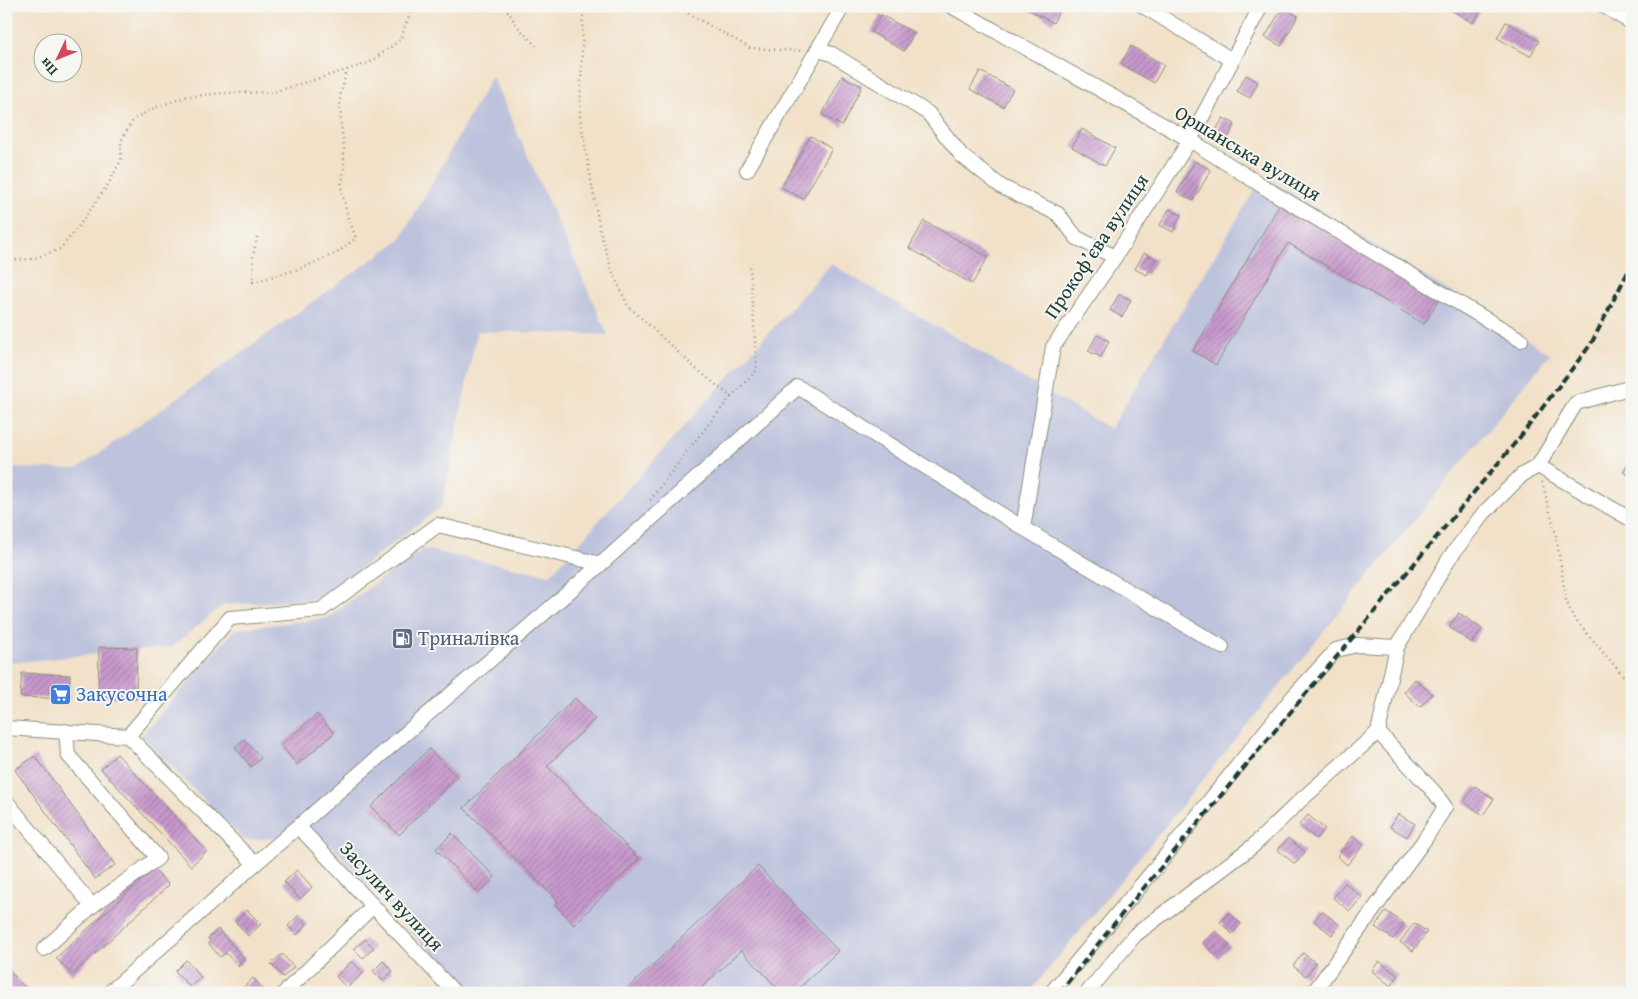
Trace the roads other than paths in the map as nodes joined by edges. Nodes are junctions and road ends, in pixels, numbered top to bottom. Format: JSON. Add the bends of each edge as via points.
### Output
{"nodes":[{"id":1,"x":843,"y":6,"type":"edge"},
{"id":2,"x":950,"y":6,"type":"edge"},
{"id":3,"x":1143,"y":6,"type":"edge"},
{"id":4,"x":1261,"y":6,"type":"edge"},
{"id":5,"x":1604,"y":6,"type":"edge"},
{"id":6,"x":1632,"y":22,"type":"edge"},
{"id":7,"x":818,"y":50,"type":"junction"},
{"id":8,"x":1232,"y":60,"type":"junction"},
{"id":9,"x":1190,"y":140,"type":"junction"},
{"id":10,"x":747,"y":170,"type":"dead end"},
{"id":11,"x":1114,"y":258,"type":"junction"},
{"id":12,"x":1521,"y":340,"type":"dead end"},
{"id":13,"x":1632,"y":387,"type":"edge"},
{"id":14,"x":1538,"y":466,"type":"junction"},
{"id":15,"x":1632,"y":520,"type":"edge"},
{"id":16,"x":1023,"y":528,"type":"junction"},
{"id":17,"x":601,"y":564,"type":"junction"},
{"id":18,"x":1222,"y":647,"type":"dead end"},
{"id":19,"x":1397,"y":647,"type":"junction"},
{"id":20,"x":6,"y":728,"type":"edge"},
{"id":21,"x":66,"y":731,"type":"junction"},
{"id":22,"x":1378,"y":732,"type":"junction"},
{"id":23,"x":128,"y":736,"type":"junction"},
{"id":24,"x":6,"y":801,"type":"edge"},
{"id":25,"x":299,"y":827,"type":"junction"},
{"id":26,"x":255,"y":864,"type":"junction"},
{"id":27,"x":92,"y":906,"type":"junction"},
{"id":28,"x":373,"y":906,"type":"junction"},
{"id":29,"x":44,"y":949,"type":"dead end"},
{"id":30,"x":448,"y":991,"type":"edge"},
{"id":31,"x":109,"y":993,"type":"edge"},
{"id":32,"x":284,"y":993,"type":"edge"},
{"id":33,"x":1051,"y":993,"type":"edge"},
{"id":34,"x":1087,"y":993,"type":"edge"},
{"id":35,"x":1313,"y":993,"type":"edge"}],
"edges":[{"from":1,"to":7,"type":"street"},
{"from":2,"to":9,"type":"street","name":"Оршанська вулиця"},
{"from":3,"to":8,"type":"street"},
{"from":4,"to":8,"type":"street","name":"Прокоф’єва вулиця"},
{"from":5,"to":6,"type":"street"},
{"from":7,"to":10,"type":"street"},
{"from":7,"to":11,"type":"street","via":[[832,54],[928,114],[962,156],[1002,186],[1058,214],[1077,238]]},
{"from":8,"to":9,"type":"street","name":"Прокоф’єва вулиця"},
{"from":9,"to":11,"type":"street","name":"Прокоф’єва вулиця"},
{"from":9,"to":12,"type":"street","name":"Оршанська вулиця"},
{"from":11,"to":16,"type":"street","name":"Прокоф’єва вулиця","via":[[1053,347]]},
{"from":13,"to":14,"type":"street","via":[[1576,403]]},
{"from":14,"to":15,"type":"street"},
{"from":14,"to":19,"type":"street","via":[[1522,475],[1483,514],[1450,557]]},
{"from":16,"to":17,"type":"street","via":[[798,387]]},
{"from":16,"to":18,"type":"street"},
{"from":17,"to":23,"type":"street","via":[[438,525],[321,610],[230,618]]},
{"from":17,"to":25,"type":"street"},
{"from":19,"to":22,"type":"street"},
{"from":19,"to":33,"type":"street","via":[[1357,645],[1336,650],[1292,698]]},
{"from":20,"to":21,"type":"street"},
{"from":21,"to":23,"type":"street"},
{"from":21,"to":27,"type":"street","via":[[68,755],[158,858]]},
{"from":22,"to":34,"type":"street","via":[[1253,846],[1135,935]]},
{"from":22,"to":35,"type":"street","via":[[1445,807]]},
{"from":23,"to":26,"type":"street"},
{"from":24,"to":27,"type":"street"},
{"from":25,"to":26,"type":"street"},
{"from":25,"to":28,"type":"street","name":"Засулич вулиця"},
{"from":26,"to":31,"type":"street"},
{"from":27,"to":29,"type":"street"},
{"from":28,"to":30,"type":"street","name":"Засулич вулиця"},
{"from":28,"to":32,"type":"street"}]}
